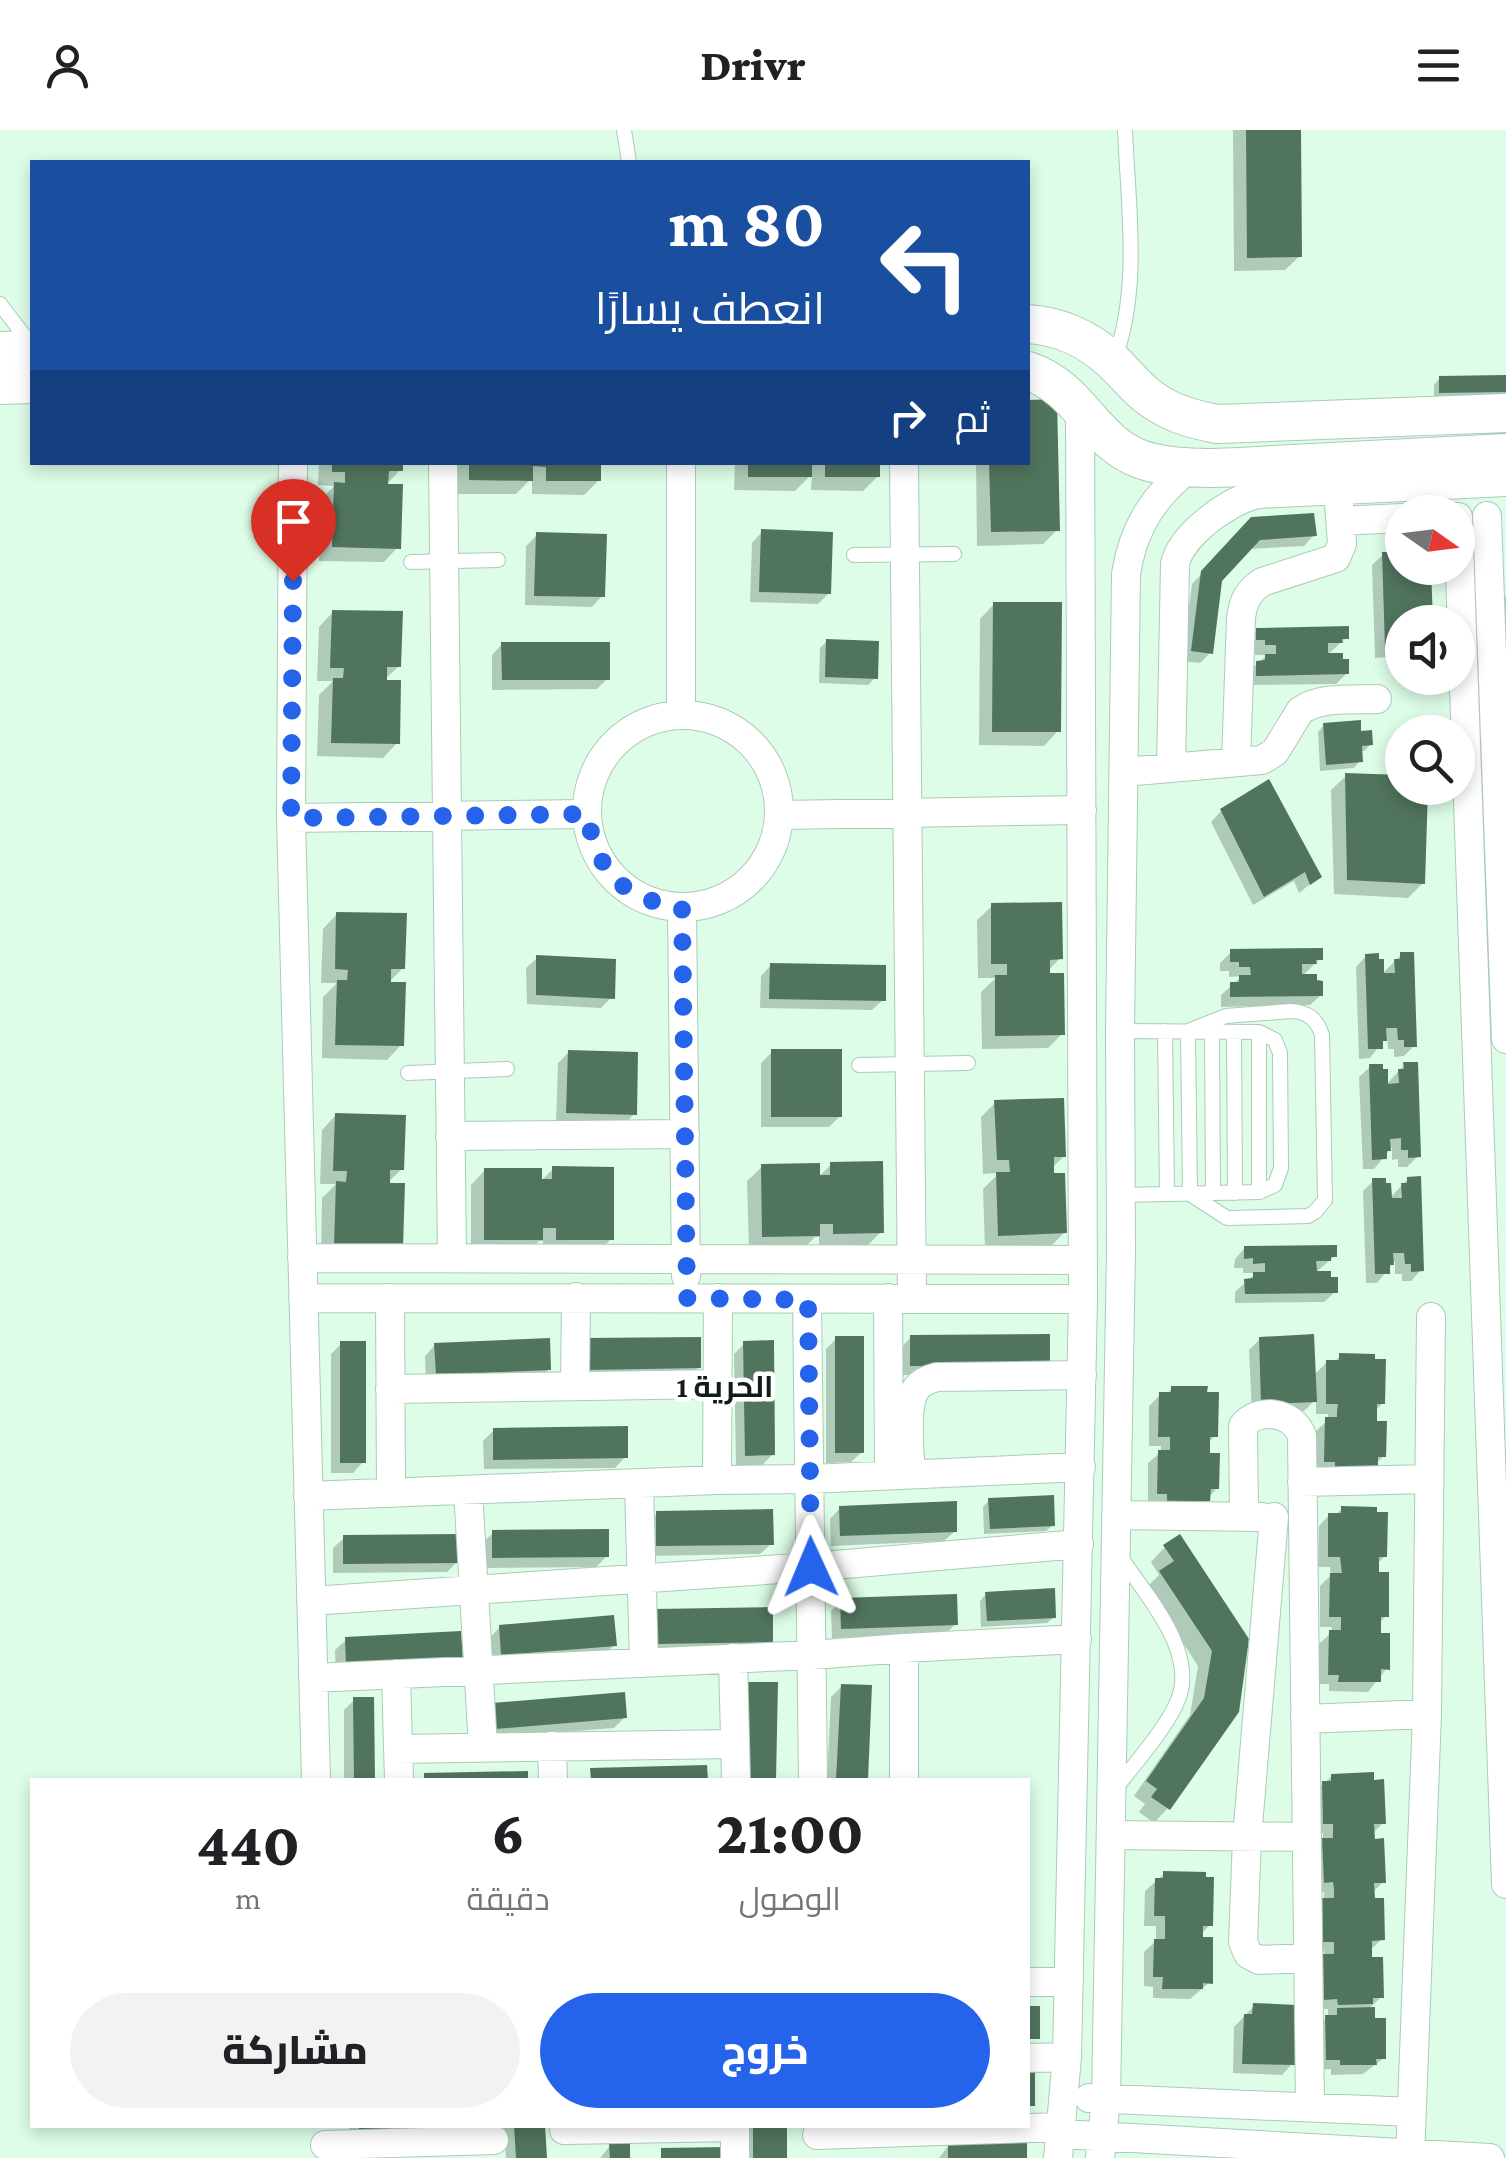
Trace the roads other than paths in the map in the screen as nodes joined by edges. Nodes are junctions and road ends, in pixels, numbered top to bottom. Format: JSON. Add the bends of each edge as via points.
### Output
{"nodes":[{"id":1,"x":624,"y":130,"type":"edge"},
{"id":2,"x":1125,"y":130,"type":"edge"},
{"id":3,"x":629,"y":160,"type":"edge"},
{"id":4,"x":0,"y":304,"type":"edge"},
{"id":5,"x":1030,"y":324,"type":"edge"},
{"id":6,"x":30,"y":345,"type":"edge"},
{"id":7,"x":30,"y":348,"type":"edge"},
{"id":8,"x":0,"y":350,"type":"edge"},
{"id":9,"x":1113,"y":362,"type":"junction"},
{"id":10,"x":1030,"y":373,"type":"edge"},
{"id":11,"x":30,"y":384,"type":"edge"},
{"id":12,"x":0,"y":385,"type":"edge"},
{"id":13,"x":1080,"y":406,"type":"junction"},
{"id":14,"x":1506,"y":413,"type":"edge"},
{"id":15,"x":1506,"y":453,"type":"edge"},
{"id":16,"x":294,"y":465,"type":"edge"},
{"id":17,"x":444,"y":465,"type":"edge"},
{"id":18,"x":681,"y":465,"type":"edge"},
{"id":19,"x":904,"y":465,"type":"edge"},
{"id":20,"x":1190,"y":467,"type":"junction"},
{"id":21,"x":1506,"y":482,"type":"edge"},
{"id":22,"x":1338,"y":490,"type":"junction"},
{"id":23,"x":1497,"y":515,"type":"edge"},
{"id":24,"x":1385,"y":519,"type":"edge"},
{"id":25,"x":1340,"y":520,"type":"junction"},
{"id":26,"x":1081,"y":548,"type":"junction"},
{"id":27,"x":1129,"y":553,"type":"junction"},
{"id":28,"x":904,"y":554,"type":"junction"},
{"id":29,"x":954,"y":554,"type":"dead end"},
{"id":30,"x":854,"y":555,"type":"dead end"},
{"id":31,"x":498,"y":560,"type":"dead end"},
{"id":32,"x":444,"y":561,"type":"junction"},
{"id":33,"x":411,"y":562,"type":"dead end"},
{"id":34,"x":1460,"y":585,"type":"edge"},
{"id":35,"x":1377,"y":699,"type":"dead end"},
{"id":36,"x":681,"y":714,"type":"junction"},
{"id":37,"x":1236,"y":762,"type":"junction"},
{"id":38,"x":1171,"y":768,"type":"junction"},
{"id":39,"x":1124,"y":772,"type":"junction"},
{"id":40,"x":1082,"y":810,"type":"junction"},
{"id":41,"x":907,"y":813,"type":"junction"},
{"id":42,"x":587,"y":814,"type":"junction"},
{"id":43,"x":780,"y":815,"type":"junction"},
{"id":44,"x":447,"y":816,"type":"junction"},
{"id":45,"x":291,"y":818,"type":"junction"},
{"id":46,"x":1503,"y":851,"type":"edge"},
{"id":47,"x":682,"y":908,"type":"junction"},
{"id":48,"x":1120,"y":1031,"type":"junction"},
{"id":49,"x":1188,"y":1031,"type":"junction"},
{"id":50,"x":1166,"y":1032,"type":"junction"},
{"id":51,"x":1212,"y":1032,"type":"junction"},
{"id":52,"x":1234,"y":1032,"type":"junction"},
{"id":53,"x":1258,"y":1032,"type":"junction"},
{"id":54,"x":1506,"y":1039,"type":"edge"},
{"id":55,"x":968,"y":1063,"type":"dead end"},
{"id":56,"x":858,"y":1064,"type":"dead end"},
{"id":57,"x":910,"y":1064,"type":"junction"},
{"id":58,"x":507,"y":1069,"type":"dead end"},
{"id":59,"x":450,"y":1072,"type":"junction"},
{"id":60,"x":408,"y":1073,"type":"dead end"},
{"id":61,"x":685,"y":1134,"type":"junction"},
{"id":62,"x":450,"y":1136,"type":"junction"},
{"id":63,"x":1260,"y":1192,"type":"junction"},
{"id":64,"x":1213,"y":1193,"type":"junction"},
{"id":65,"x":1235,"y":1193,"type":"junction"},
{"id":66,"x":1166,"y":1194,"type":"junction"},
{"id":67,"x":1190,"y":1194,"type":"junction"},
{"id":68,"x":1121,"y":1195,"type":"junction"},
{"id":69,"x":302,"y":1258,"type":"junction"},
{"id":70,"x":452,"y":1258,"type":"junction"},
{"id":71,"x":686,"y":1259,"type":"junction"},
{"id":72,"x":911,"y":1259,"type":"junction"},
{"id":73,"x":1084,"y":1260,"type":"junction"},
{"id":74,"x":303,"y":1298,"type":"junction"},
{"id":75,"x":390,"y":1298,"type":"junction"},
{"id":76,"x":576,"y":1298,"type":"junction"},
{"id":77,"x":687,"y":1298,"type":"junction"},
{"id":78,"x":718,"y":1298,"type":"junction"},
{"id":79,"x":900,"y":1298,"type":"junction"},
{"id":80,"x":1084,"y":1299,"type":"junction"},
{"id":81,"x":808,"y":1300,"type":"junction"},
{"id":82,"x":1431,"y":1317,"type":"dead end"},
{"id":83,"x":1082,"y":1375,"type":"junction"},
{"id":84,"x":718,"y":1384,"type":"junction"},
{"id":85,"x":575,"y":1386,"type":"junction"},
{"id":86,"x":390,"y":1388,"type":"junction"},
{"id":87,"x":899,"y":1406,"type":"junction"},
{"id":88,"x":1080,"y":1467,"type":"junction"},
{"id":89,"x":899,"y":1474,"type":"junction"},
{"id":90,"x":1429,"y":1479,"type":"junction"},
{"id":91,"x":718,"y":1480,"type":"junction"},
{"id":92,"x":810,"y":1480,"type":"junction"},
{"id":93,"x":1302,"y":1482,"type":"junction"},
{"id":94,"x":639,"y":1485,"type":"junction"},
{"id":95,"x":468,"y":1490,"type":"junction"},
{"id":96,"x":391,"y":1493,"type":"junction"},
{"id":97,"x":308,"y":1496,"type":"junction"},
{"id":98,"x":1116,"y":1515,"type":"junction"},
{"id":99,"x":1244,"y":1516,"type":"junction"},
{"id":100,"x":1274,"y":1517,"type":"junction"},
{"id":101,"x":1302,"y":1517,"type":"junction"},
{"id":102,"x":1079,"y":1544,"type":"junction"},
{"id":103,"x":1116,"y":1551,"type":"junction"},
{"id":104,"x":811,"y":1567,"type":"junction"},
{"id":105,"x":642,"y":1578,"type":"junction"},
{"id":106,"x":474,"y":1589,"type":"junction"},
{"id":107,"x":311,"y":1601,"type":"junction"},
{"id":108,"x":1077,"y":1639,"type":"junction"},
{"id":109,"x":904,"y":1648,"type":"junction"},
{"id":110,"x":812,"y":1656,"type":"junction"},
{"id":111,"x":733,"y":1658,"type":"junction"},
{"id":112,"x":644,"y":1663,"type":"junction"},
{"id":113,"x":479,"y":1670,"type":"junction"},
{"id":114,"x":396,"y":1674,"type":"junction"},
{"id":115,"x":313,"y":1678,"type":"junction"},
{"id":116,"x":1427,"y":1714,"type":"junction"},
{"id":117,"x":1305,"y":1720,"type":"junction"},
{"id":118,"x":735,"y":1744,"type":"junction"},
{"id":119,"x":552,"y":1746,"type":"junction"},
{"id":120,"x":483,"y":1747,"type":"junction"},
{"id":121,"x":398,"y":1749,"type":"junction"},
{"id":122,"x":316,"y":1778,"type":"edge"},
{"id":123,"x":399,"y":1778,"type":"edge"},
{"id":124,"x":553,"y":1778,"type":"edge"},
{"id":125,"x":736,"y":1778,"type":"edge"},
{"id":126,"x":813,"y":1778,"type":"edge"},
{"id":127,"x":904,"y":1778,"type":"edge"},
{"id":128,"x":1112,"y":1794,"type":"junction"},
{"id":129,"x":1111,"y":1835,"type":"junction"},
{"id":130,"x":1307,"y":1837,"type":"junction"},
{"id":131,"x":1248,"y":1838,"type":"junction"},
{"id":132,"x":1506,"y":1884,"type":"edge"},
{"id":133,"x":1308,"y":1958,"type":"junction"},
{"id":134,"x":1030,"y":1982,"type":"edge"},
{"id":135,"x":1069,"y":1982,"type":"junction"},
{"id":136,"x":1067,"y":2057,"type":"junction"},
{"id":137,"x":1030,"y":2058,"type":"edge"},
{"id":138,"x":1064,"y":2098,"type":"junction"},
{"id":139,"x":1106,"y":2098,"type":"junction"},
{"id":140,"x":1170,"y":2100,"type":"junction"},
{"id":141,"x":1310,"y":2107,"type":"junction"},
{"id":142,"x":1412,"y":2112,"type":"junction"},
{"id":143,"x":668,"y":2128,"type":"edge"},
{"id":144,"x":735,"y":2128,"type":"edge"},
{"id":145,"x":970,"y":2128,"type":"edge"},
{"id":146,"x":982,"y":2128,"type":"edge"},
{"id":147,"x":635,"y":2129,"type":"junction"},
{"id":148,"x":565,"y":2138,"type":"edge"},
{"id":149,"x":818,"y":2139,"type":"edge"},
{"id":150,"x":1060,"y":2140,"type":"edge"},
{"id":151,"x":1168,"y":2140,"type":"junction"},
{"id":152,"x":494,"y":2141,"type":"edge"},
{"id":153,"x":325,"y":2143,"type":"edge"},
{"id":154,"x":886,"y":2144,"type":"edge"},
{"id":155,"x":1101,"y":2147,"type":"edge"},
{"id":156,"x":409,"y":2150,"type":"edge"},
{"id":157,"x":1410,"y":2156,"type":"edge"},
{"id":158,"x":636,"y":2158,"type":"edge"},
{"id":159,"x":735,"y":2158,"type":"edge"},
{"id":160,"x":1478,"y":2158,"type":"edge"},
{"id":161,"x":1490,"y":2158,"type":"edge"}],
"edges":[{"from":1,"to":3,"type":"lane"},
{"from":2,"to":9,"type":"lane","via":[[1131,287]]},
{"from":4,"to":6,"type":"lane"},
{"from":5,"to":9,"type":"street","via":[[1079,337]]},
{"from":7,"to":8,"type":"street"},
{"from":9,"to":14,"type":"street","via":[[1168,410],[1217,424]]},
{"from":10,"to":13,"type":"street"},
{"from":11,"to":12,"type":"street"},
{"from":13,"to":20,"type":"street","via":[[1096,428],[1138,458]]},
{"from":13,"to":26,"type":"street"},
{"from":15,"to":20,"type":"street"},
{"from":16,"to":45,"type":"street"},
{"from":17,"to":32,"type":"street"},
{"from":18,"to":36,"type":"street"},
{"from":19,"to":28,"type":"street"},
{"from":20,"to":27,"type":"street","via":[[1152,504]]},
{"from":21,"to":22,"type":"street"},
{"from":22,"to":25,"type":"street"},
{"from":22,"to":38,"type":"street","via":[[1240,499],[1180,548]]},
{"from":23,"to":46,"type":"street"},
{"from":24,"to":25,"type":"street"},
{"from":25,"to":37,"type":"street","via":[[1336,558],[1262,582],[1244,601]]},
{"from":26,"to":27,"type":"street","via":[[1112,539]]},
{"from":26,"to":40,"type":"street"},
{"from":27,"to":39,"type":"street"},
{"from":28,"to":29,"type":"lane"},
{"from":28,"to":30,"type":"lane"},
{"from":28,"to":41,"type":"street"},
{"from":31,"to":32,"type":"lane"},
{"from":32,"to":33,"type":"lane"},
{"from":32,"to":44,"type":"street"},
{"from":34,"to":132,"type":"street"},
{"from":35,"to":37,"type":"street","via":[[1306,706],[1270,757]]},
{"from":36,"to":42,"type":"street","via":[[625,734],[604,756]]},
{"from":36,"to":43,"type":"street","via":[[740,733],[762,755],[776,784]]},
{"from":37,"to":38,"type":"street"},
{"from":38,"to":39,"type":"street"},
{"from":39,"to":48,"type":"street"},
{"from":40,"to":41,"type":"street"},
{"from":40,"to":73,"type":"street"},
{"from":41,"to":43,"type":"street"},
{"from":41,"to":57,"type":"street"},
{"from":42,"to":44,"type":"street"},
{"from":42,"to":47,"type":"street","via":[[592,843],[627,890]]},
{"from":43,"to":47,"type":"street","via":[[760,870],[712,904]]},
{"from":44,"to":45,"type":"street"},
{"from":44,"to":59,"type":"street"},
{"from":45,"to":69,"type":"street"},
{"from":46,"to":54,"type":"street"},
{"from":47,"to":61,"type":"street"},
{"from":48,"to":50,"type":"lane"},
{"from":48,"to":68,"type":"street"},
{"from":49,"to":50,"type":"lane"},
{"from":49,"to":51,"type":"lane"},
{"from":49,"to":67,"type":"lane"},
{"from":49,"to":67,"type":"lane","via":[[1235,1014],[1299,1012],[1314,1020],[1322,1035],[1326,1184],[1321,1207],[1301,1217],[1227,1218]]},
{"from":50,"to":66,"type":"lane"},
{"from":51,"to":52,"type":"lane"},
{"from":51,"to":64,"type":"lane"},
{"from":52,"to":53,"type":"lane"},
{"from":52,"to":65,"type":"lane"},
{"from":53,"to":63,"type":"lane"},
{"from":53,"to":63,"type":"lane","via":[[1274,1040],[1280,1053],[1282,1168],[1275,1185]]},
{"from":55,"to":57,"type":"lane"},
{"from":56,"to":57,"type":"lane"},
{"from":57,"to":72,"type":"street"},
{"from":58,"to":59,"type":"lane"},
{"from":59,"to":60,"type":"lane"},
{"from":59,"to":62,"type":"street"},
{"from":61,"to":62,"type":"street"},
{"from":61,"to":71,"type":"street"},
{"from":62,"to":70,"type":"street"},
{"from":63,"to":65,"type":"lane"},
{"from":64,"to":65,"type":"lane"},
{"from":64,"to":67,"type":"lane"},
{"from":66,"to":67,"type":"lane"},
{"from":66,"to":68,"type":"lane"},
{"from":68,"to":98,"type":"street"},
{"from":69,"to":70,"type":"street"},
{"from":69,"to":74,"type":"street"},
{"from":70,"to":71,"type":"street"},
{"from":71,"to":72,"type":"street"},
{"from":71,"to":77,"type":"street"},
{"from":72,"to":73,"type":"street"},
{"from":72,"to":79,"type":"street"},
{"from":73,"to":80,"type":"street"},
{"from":74,"to":75,"type":"street"},
{"from":74,"to":97,"type":"street"},
{"from":75,"to":76,"type":"street"},
{"from":75,"to":86,"type":"street"},
{"from":76,"to":77,"type":"street"},
{"from":76,"to":85,"type":"street"},
{"from":77,"to":78,"type":"street"},
{"from":78,"to":81,"type":"street"},
{"from":78,"to":84,"type":"street"},
{"from":79,"to":80,"type":"street"},
{"from":79,"to":81,"type":"street"},
{"from":79,"to":87,"type":"street"},
{"from":80,"to":83,"type":"street"},
{"from":81,"to":92,"type":"street"},
{"from":82,"to":90,"type":"street"},
{"from":83,"to":87,"type":"street","via":[[937,1377]]},
{"from":83,"to":88,"type":"street"},
{"from":84,"to":85,"type":"street"},
{"from":84,"to":91,"type":"street"},
{"from":85,"to":86,"type":"street"},
{"from":86,"to":96,"type":"street"},
{"from":87,"to":89,"type":"street"},
{"from":88,"to":89,"type":"street"},
{"from":88,"to":102,"type":"street"},
{"from":89,"to":92,"type":"street"},
{"from":90,"to":93,"type":"street"},
{"from":90,"to":116,"type":"street"},
{"from":91,"to":92,"type":"street"},
{"from":91,"to":94,"type":"street"},
{"from":92,"to":104,"type":"street"},
{"from":93,"to":99,"type":"street","via":[[1296,1423],[1283,1416],[1248,1418],[1242,1430]]},
{"from":93,"to":101,"type":"street"},
{"from":94,"to":95,"type":"street"},
{"from":94,"to":105,"type":"street"},
{"from":95,"to":96,"type":"street"},
{"from":95,"to":106,"type":"street"},
{"from":96,"to":97,"type":"street"},
{"from":97,"to":107,"type":"street"},
{"from":98,"to":99,"type":"street"},
{"from":98,"to":103,"type":"street"},
{"from":99,"to":100,"type":"street"},
{"from":100,"to":101,"type":"street"},
{"from":100,"to":131,"type":"street"},
{"from":101,"to":117,"type":"street"},
{"from":102,"to":104,"type":"street"},
{"from":102,"to":108,"type":"street"},
{"from":103,"to":128,"type":"street"},
{"from":103,"to":128,"type":"lane","via":[[1169,1630],[1183,1665],[1177,1702]]},
{"from":104,"to":105,"type":"street"},
{"from":104,"to":110,"type":"street"},
{"from":105,"to":106,"type":"street"},
{"from":105,"to":112,"type":"street"},
{"from":106,"to":107,"type":"street"},
{"from":106,"to":113,"type":"street"},
{"from":107,"to":115,"type":"street"},
{"from":108,"to":109,"type":"street"},
{"from":108,"to":135,"type":"street"},
{"from":109,"to":110,"type":"street"},
{"from":109,"to":127,"type":"street"},
{"from":110,"to":111,"type":"street"},
{"from":110,"to":126,"type":"street"},
{"from":111,"to":112,"type":"street"},
{"from":111,"to":118,"type":"street"},
{"from":112,"to":113,"type":"street"},
{"from":113,"to":114,"type":"street"},
{"from":113,"to":120,"type":"street"},
{"from":114,"to":115,"type":"street"},
{"from":114,"to":121,"type":"street"},
{"from":115,"to":122,"type":"street"},
{"from":116,"to":117,"type":"street"},
{"from":116,"to":142,"type":"street"},
{"from":117,"to":130,"type":"street"},
{"from":118,"to":119,"type":"street"},
{"from":118,"to":125,"type":"street"},
{"from":119,"to":120,"type":"street"},
{"from":119,"to":124,"type":"street"},
{"from":120,"to":121,"type":"street"},
{"from":121,"to":123,"type":"street"},
{"from":128,"to":129,"type":"street"},
{"from":129,"to":131,"type":"street"},
{"from":129,"to":139,"type":"street"},
{"from":130,"to":131,"type":"street"},
{"from":130,"to":133,"type":"street"},
{"from":131,"to":133,"type":"street","via":[[1244,1948],[1259,1960]]},
{"from":133,"to":141,"type":"street"},
{"from":134,"to":135,"type":"street"},
{"from":135,"to":136,"type":"street"},
{"from":136,"to":137,"type":"street"},
{"from":136,"to":138,"type":"street"},
{"from":138,"to":139,"type":"street"},
{"from":138,"to":150,"type":"street"},
{"from":139,"to":140,"type":"street"},
{"from":139,"to":155,"type":"street"},
{"from":140,"to":141,"type":"street"},
{"from":140,"to":151,"type":"street"},
{"from":141,"to":142,"type":"street"},
{"from":142,"to":157,"type":"street"},
{"from":143,"to":147,"type":"street"},
{"from":144,"to":159,"type":"street"},
{"from":145,"to":154,"type":"street"},
{"from":146,"to":150,"type":"street"},
{"from":147,"to":148,"type":"street"},
{"from":147,"to":158,"type":"street"},
{"from":149,"to":154,"type":"street"},
{"from":150,"to":155,"type":"street"},
{"from":151,"to":155,"type":"street"},
{"from":151,"to":157,"type":"street"},
{"from":152,"to":156,"type":"street"},
{"from":153,"to":156,"type":"street"},
{"from":157,"to":160,"type":"street"},
{"from":160,"to":161,"type":"street"}]}
